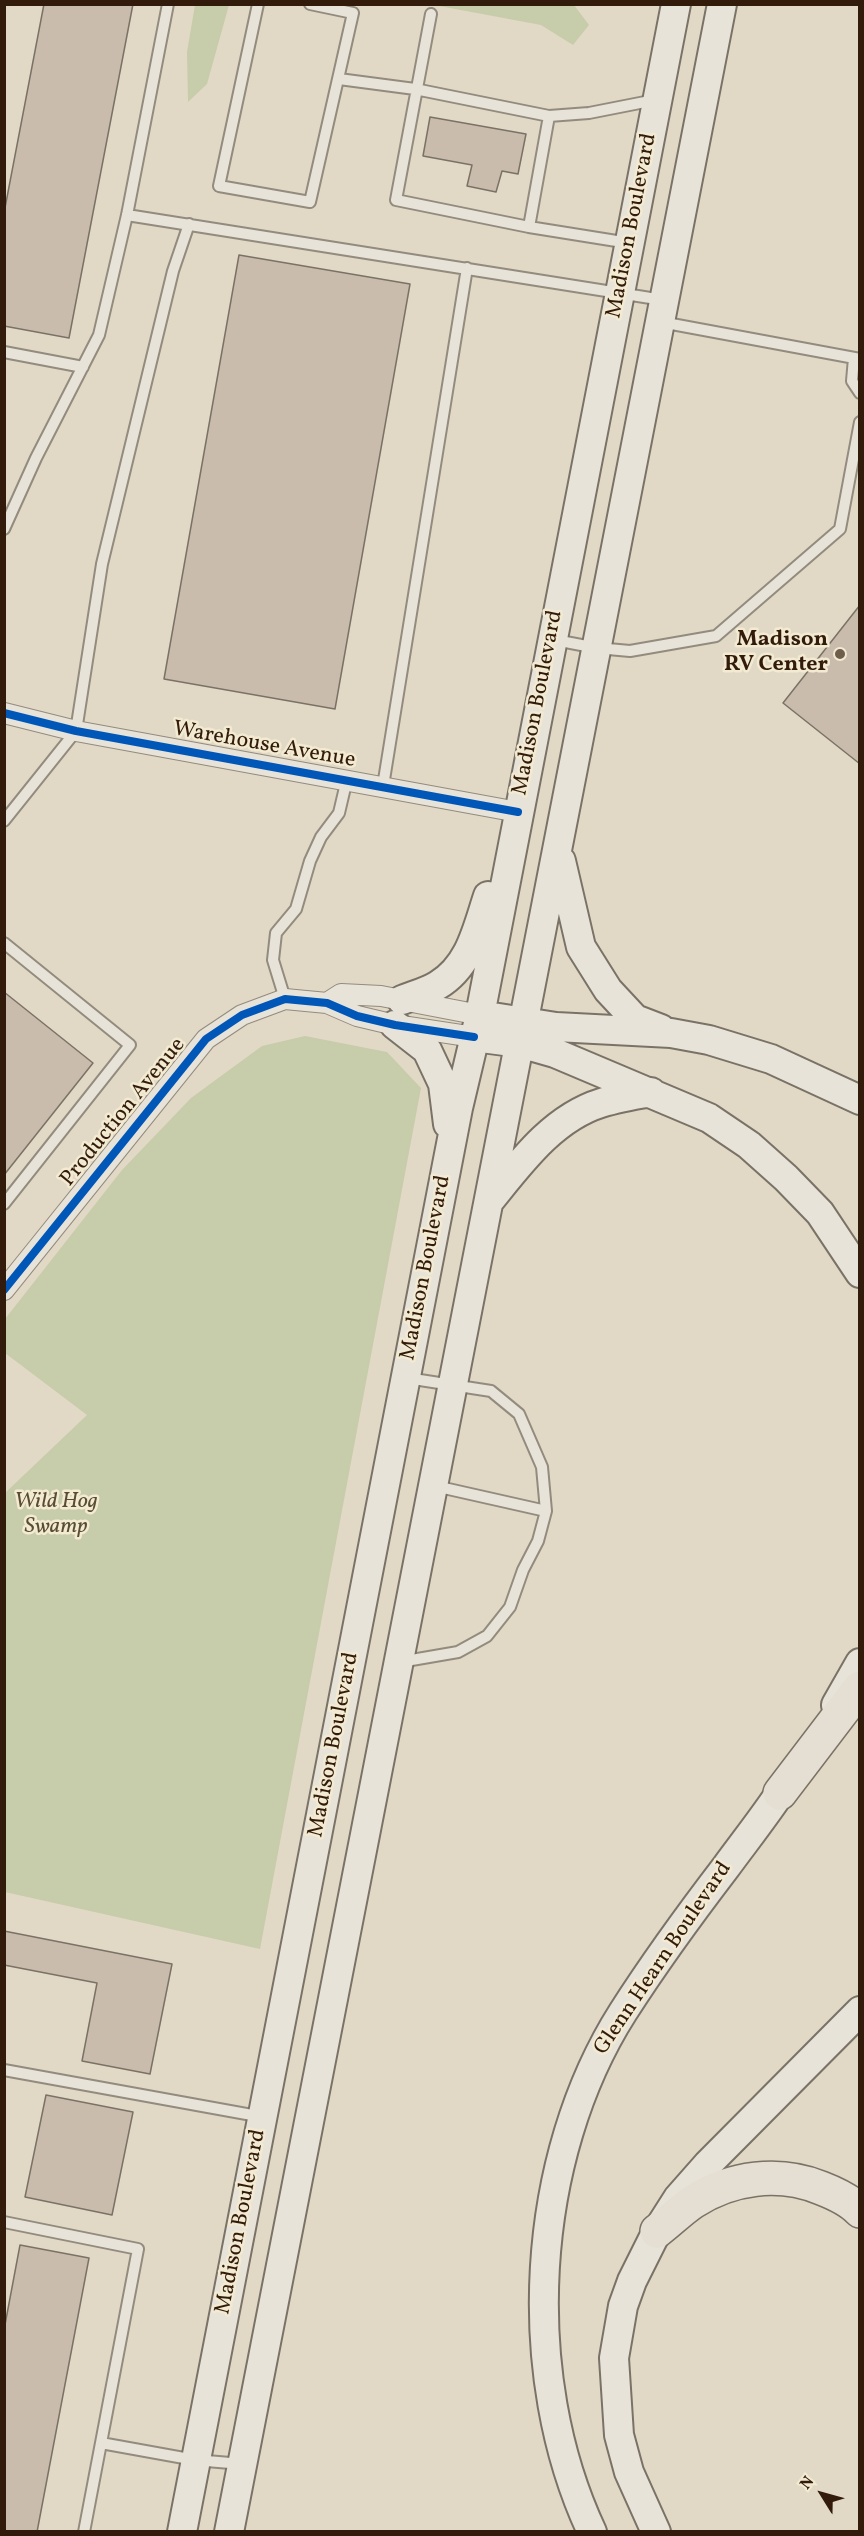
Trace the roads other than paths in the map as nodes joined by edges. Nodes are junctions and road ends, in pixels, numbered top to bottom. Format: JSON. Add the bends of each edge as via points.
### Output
{"nodes":[{"id":1,"x":168,"y":4,"type":"edge"},
{"id":2,"x":258,"y":4,"type":"edge"},
{"id":3,"x":310,"y":4,"type":"edge"},
{"id":4,"x":676,"y":4,"type":"edge"},
{"id":5,"x":722,"y":4,"type":"edge"},
{"id":6,"x":431,"y":14,"type":"dead end"},
{"id":7,"x":339,"y":79,"type":"junction"},
{"id":8,"x":415,"y":89,"type":"junction"},
{"id":9,"x":657,"y":100,"type":"junction"},
{"id":10,"x":549,"y":116,"type":"junction"},
{"id":11,"x":127,"y":215,"type":"junction"},
{"id":12,"x":189,"y":224,"type":"junction"},
{"id":13,"x":529,"y":227,"type":"junction"},
{"id":14,"x":630,"y":243,"type":"junction"},
{"id":15,"x":466,"y":268,"type":"junction"},
{"id":16,"x":620,"y":292,"type":"junction"},
{"id":17,"x":663,"y":311,"type":"junction"},
{"id":18,"x":4,"y":352,"type":"edge"},
{"id":19,"x":857,"y":358,"type":"edge"},
{"id":20,"x":83,"y":367,"type":"junction"},
{"id":21,"x":860,"y":393,"type":"edge"},
{"id":22,"x":860,"y":422,"type":"edge"},
{"id":23,"x":4,"y":529,"type":"edge"},
{"id":24,"x":552,"y":639,"type":"junction"},
{"id":25,"x":597,"y":648,"type":"junction"},
{"id":26,"x":4,"y":713,"type":"edge"},
{"id":27,"x":76,"y":731,"type":"junction"},
{"id":28,"x":347,"y":779,"type":"junction"},
{"id":29,"x":383,"y":786,"type":"junction"},
{"id":30,"x":518,"y":812,"type":"junction"},
{"id":31,"x":4,"y":820,"type":"edge"},
{"id":32,"x":558,"y":847,"type":"junction"},
{"id":33,"x":4,"y":943,"type":"edge"},
{"id":34,"x":285,"y":999,"type":"junction"},
{"id":35,"x":399,"y":1012,"type":"junction"},
{"id":36,"x":477,"y":1026,"type":"junction"},
{"id":37,"x":522,"y":1033,"type":"junction"},
{"id":38,"x":671,"y":1033,"type":"junction"},
{"id":39,"x":651,"y":1092,"type":"junction"},
{"id":40,"x":860,"y":1100,"type":"edge"},
{"id":41,"x":451,"y":1146,"type":"junction"},
{"id":42,"x":490,"y":1201,"type":"junction"},
{"id":43,"x":4,"y":1204,"type":"edge"},
{"id":44,"x":860,"y":1273,"type":"edge"},
{"id":45,"x":4,"y":1290,"type":"edge"},
{"id":46,"x":406,"y":1378,"type":"junction"},
{"id":47,"x":454,"y":1384,"type":"junction"},
{"id":48,"x":434,"y":1485,"type":"junction"},
{"id":49,"x":546,"y":1511,"type":"junction"},
{"id":50,"x":399,"y":1662,"type":"junction"},
{"id":51,"x":860,"y":1663,"type":"edge"},
{"id":52,"x":860,"y":1688,"type":"edge"},
{"id":53,"x":780,"y":1793,"type":"junction"},
{"id":54,"x":860,"y":2012,"type":"edge"},
{"id":55,"x":4,"y":2070,"type":"edge"},
{"id":56,"x":263,"y":2117,"type":"junction"},
{"id":57,"x":860,"y":2211,"type":"edge"},
{"id":58,"x":4,"y":2222,"type":"edge"},
{"id":59,"x":657,"y":2231,"type":"junction"},
{"id":60,"x":100,"y":2443,"type":"junction"},
{"id":61,"x":195,"y":2460,"type":"junction"},
{"id":62,"x":242,"y":2464,"type":"junction"},
{"id":63,"x":84,"y":2532,"type":"edge"},
{"id":64,"x":182,"y":2532,"type":"edge"},
{"id":65,"x":229,"y":2532,"type":"edge"},
{"id":66,"x":592,"y":2532,"type":"edge"},
{"id":67,"x":656,"y":2532,"type":"edge"}],
"edges":[{"from":1,"to":11,"type":"lane"},
{"from":2,"to":7,"type":"lane","via":[[219,186],[310,202]]},
{"from":3,"to":7,"type":"lane","via":[[353,13]]},
{"from":4,"to":9,"type":"main road","name":"Madison Boulevard"},
{"from":5,"to":17,"type":"main road","name":"Madison Boulevard"},
{"from":6,"to":8,"type":"lane"},
{"from":7,"to":8,"type":"lane"},
{"from":8,"to":10,"type":"lane"},
{"from":8,"to":13,"type":"lane","via":[[396,200]]},
{"from":9,"to":10,"type":"lane"},
{"from":9,"to":14,"type":"main road","name":"Madison Boulevard"},
{"from":10,"to":13,"type":"lane"},
{"from":11,"to":12,"type":"lane"},
{"from":11,"to":20,"type":"lane","via":[[99,334]]},
{"from":12,"to":15,"type":"lane"},
{"from":12,"to":27,"type":"lane","via":[[173,271],[102,564]]},
{"from":13,"to":14,"type":"lane"},
{"from":14,"to":16,"type":"main road","name":"Madison Boulevard"},
{"from":15,"to":16,"type":"lane"},
{"from":15,"to":29,"type":"lane"},
{"from":16,"to":17,"type":"lane"},
{"from":16,"to":24,"type":"main road","name":"Madison Boulevard"},
{"from":17,"to":19,"type":"lane"},
{"from":17,"to":25,"type":"main road","name":"Madison Boulevard"},
{"from":18,"to":20,"type":"lane"},
{"from":19,"to":21,"type":"lane","via":[[852,381]]},
{"from":20,"to":23,"type":"lane"},
{"from":22,"to":25,"type":"lane","via":[[840,529],[716,636],[630,651]]},
{"from":24,"to":25,"type":"lane"},
{"from":24,"to":30,"type":"main road","name":"Madison Boulevard"},
{"from":25,"to":32,"type":"main road","name":"Madison Boulevard"},
{"from":26,"to":27,"type":"street","name":"Warehouse Avenue"},
{"from":27,"to":28,"type":"street","name":"Warehouse Avenue"},
{"from":27,"to":31,"type":"lane"},
{"from":28,"to":29,"type":"street","name":"Warehouse Avenue"},
{"from":28,"to":34,"type":"lane","via":[[339,813],[310,861],[296,909],[276,933],[273,960]]},
{"from":29,"to":30,"type":"street","name":"Warehouse Avenue"},
{"from":30,"to":35,"type":"main road","via":[[467,955],[455,973]]},
{"from":30,"to":36,"type":"main road","name":"Madison Boulevard"},
{"from":32,"to":37,"type":"main road","name":"Madison Boulevard"},
{"from":32,"to":38,"type":"main road","via":[[581,947],[608,990],[635,1019]]},
{"from":33,"to":43,"type":"lane","via":[[130,1046]]},
{"from":34,"to":35,"type":"street","name":"Production Avenue","via":[[327,1003],[341,994]]},
{"from":34,"to":45,"type":"street","name":"Production Avenue","via":[[242,1015],[206,1039]]},
{"from":35,"to":36,"type":"street","name":"Production Avenue"},
{"from":35,"to":41,"type":"main road","via":[[427,1050],[442,1084]]},
{"from":36,"to":37,"type":"main road"},
{"from":36,"to":41,"type":"main road","name":"Madison Boulevard"},
{"from":37,"to":38,"type":"main road","via":[[556,1027]]},
{"from":37,"to":39,"type":"main road","via":[[555,1053]]},
{"from":37,"to":42,"type":"main road","name":"Madison Boulevard"},
{"from":38,"to":40,"type":"main road","via":[[771,1059]]},
{"from":39,"to":42,"type":"main road","via":[[600,1103],[565,1121],[532,1149]]},
{"from":39,"to":44,"type":"main road","via":[[709,1118],[749,1145],[820,1213]]},
{"from":41,"to":46,"type":"main road","name":"Madison Boulevard"},
{"from":42,"to":47,"type":"main road","name":"Madison Boulevard"},
{"from":46,"to":47,"type":"lane"},
{"from":46,"to":56,"type":"main road","name":"Madison Boulevard"},
{"from":47,"to":48,"type":"main road","name":"Madison Boulevard"},
{"from":47,"to":49,"type":"lane","via":[[491,1390],[519,1414],[542,1467]]},
{"from":48,"to":49,"type":"lane"},
{"from":48,"to":50,"type":"main road","name":"Madison Boulevard"},
{"from":49,"to":50,"type":"lane","via":[[538,1541],[510,1607],[487,1636],[458,1652]]},
{"from":50,"to":62,"type":"main road","name":"Madison Boulevard"},
{"from":51,"to":53,"type":"main road","name":"Glenn Hearn Boulevard"},
{"from":52,"to":53,"type":"highway"},
{"from":53,"to":66,"type":"main road","name":"Glenn Hearn Boulevard","via":[[623,2013],[596,2061],[565,2149],[545,2255],[545,2352],[567,2468]]},
{"from":54,"to":59,"type":"main road","via":[[708,2164],[678,2198]]},
{"from":55,"to":56,"type":"lane"},
{"from":56,"to":61,"type":"main road","name":"Madison Boulevard"},
{"from":57,"to":59,"type":"highway","via":[[831,2192],[777,2176],[734,2183],[694,2202]]},
{"from":58,"to":60,"type":"lane","via":[[138,2249]]},
{"from":59,"to":67,"type":"main road","via":[[623,2306],[614,2358],[619,2435],[629,2472]]},
{"from":60,"to":61,"type":"lane"},
{"from":60,"to":63,"type":"lane"},
{"from":61,"to":62,"type":"lane"},
{"from":61,"to":64,"type":"main road","name":"Madison Boulevard"},
{"from":62,"to":65,"type":"main road","name":"Madison Boulevard"}]}
